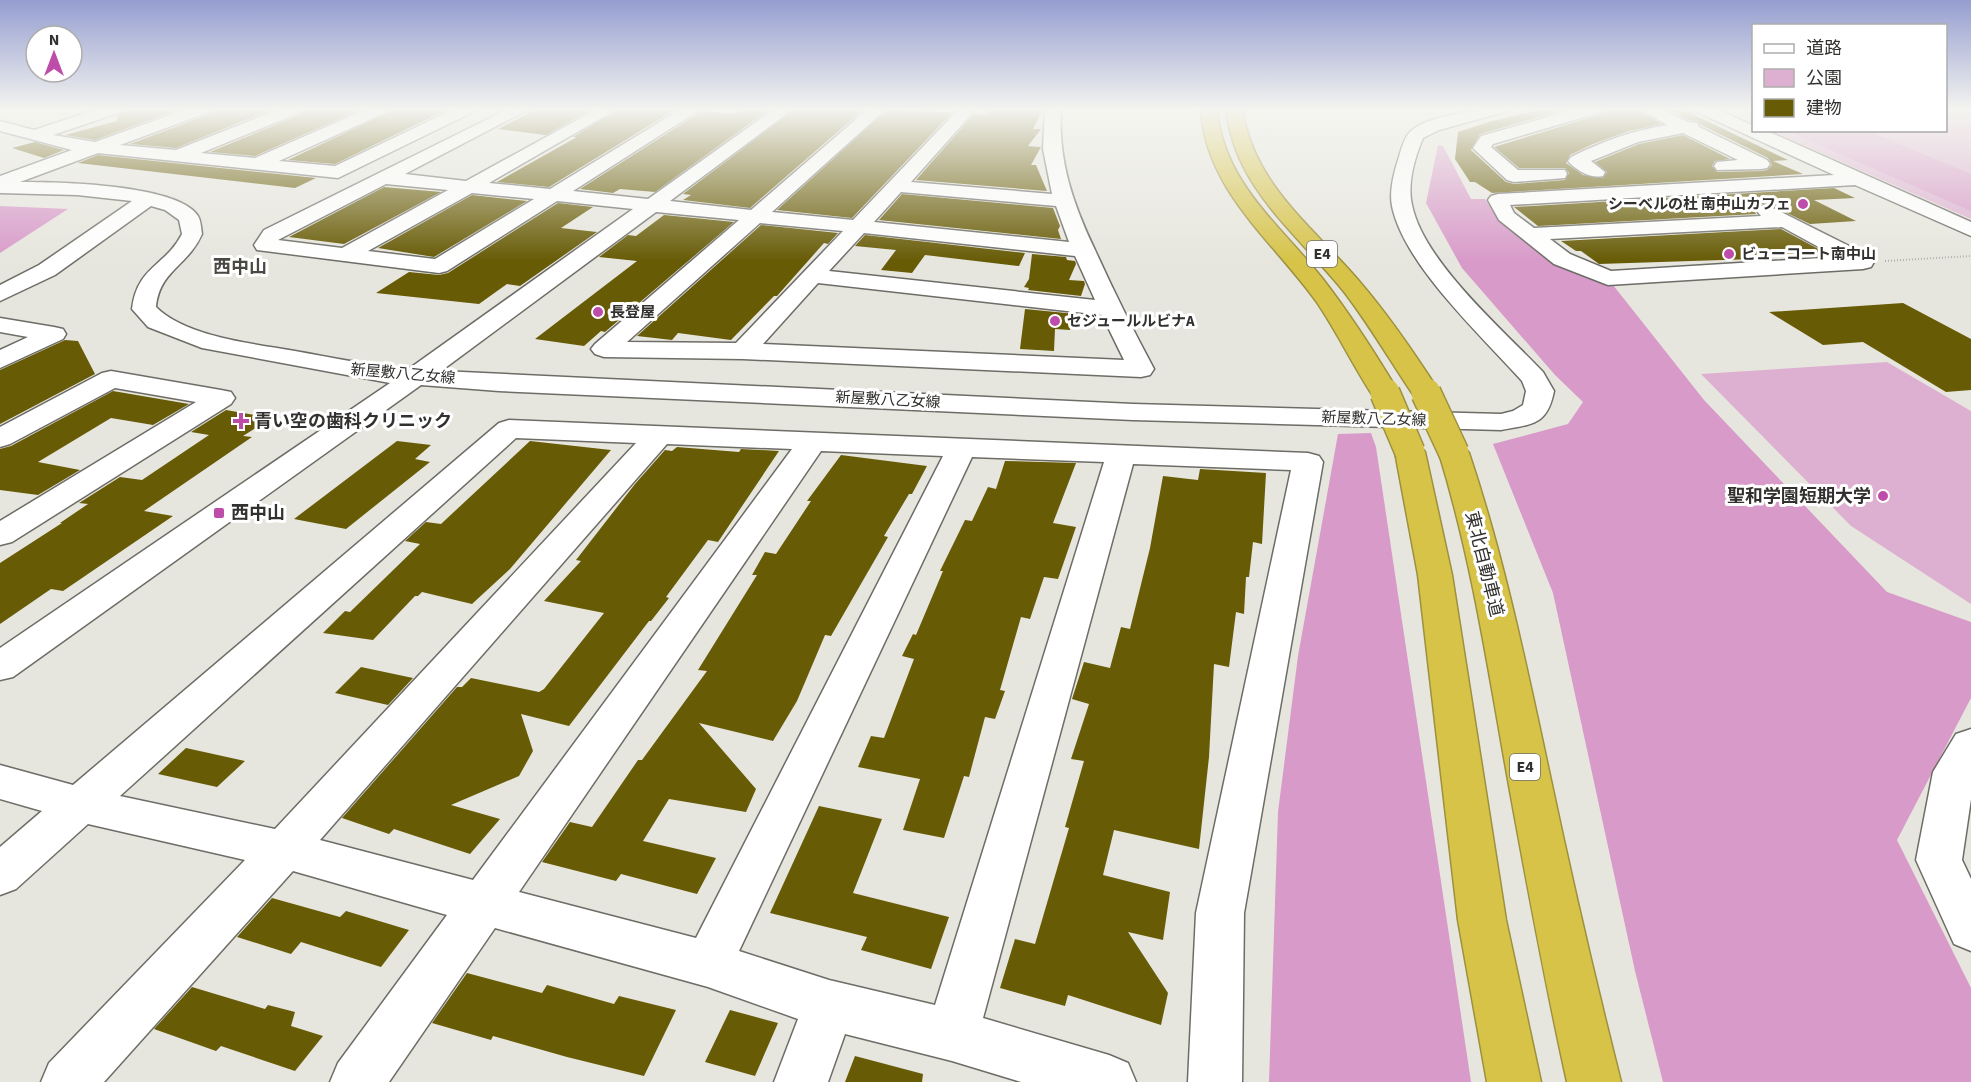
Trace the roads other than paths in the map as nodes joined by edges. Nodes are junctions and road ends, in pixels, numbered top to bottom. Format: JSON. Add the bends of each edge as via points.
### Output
{"nodes":[{"id":1,"x":64,"y":159,"type":"edge"},
{"id":2,"x":222,"y":159,"type":"edge"},
{"id":3,"x":265,"y":159,"type":"edge"},
{"id":4,"x":364,"y":159,"type":"edge"},
{"id":5,"x":422,"y":159,"type":"edge"},
{"id":6,"x":518,"y":159,"type":"edge"},
{"id":7,"x":612,"y":159,"type":"edge"},
{"id":8,"x":715,"y":159,"type":"edge"},
{"id":9,"x":820,"y":159,"type":"edge"},
{"id":10,"x":921,"y":159,"type":"edge"},
{"id":11,"x":1053,"y":159,"type":"edge"},
{"id":12,"x":1222,"y":159,"type":"edge"},
{"id":13,"x":1249,"y":159,"type":"edge"},
{"id":14,"x":1408,"y":159,"type":"edge"},
{"id":15,"x":1495,"y":159,"type":"edge"},
{"id":16,"x":1580,"y":159,"type":"edge"},
{"id":17,"x":1752,"y":159,"type":"edge"},
{"id":18,"x":1814,"y":159,"type":"edge"},
{"id":19,"x":257,"y":163,"type":"junction"},
{"id":20,"x":1702,"y":167,"type":"dead end"},
{"id":21,"x":386,"y":178,"type":"junction"},
{"id":22,"x":1857,"y":179,"type":"junction"},
{"id":23,"x":0,"y":183,"type":"edge"},
{"id":24,"x":897,"y":186,"type":"junction"},
{"id":25,"x":0,"y":187,"type":"edge"},
{"id":26,"x":468,"y":187,"type":"junction"},
{"id":27,"x":1724,"y":187,"type":"junction"},
{"id":28,"x":554,"y":196,"type":"junction"},
{"id":29,"x":148,"y":199,"type":"junction"},
{"id":30,"x":1061,"y":201,"type":"junction"},
{"id":31,"x":650,"y":207,"type":"junction"},
{"id":32,"x":754,"y":217,"type":"junction"},
{"id":33,"x":1785,"y":221,"type":"junction"},
{"id":34,"x":856,"y":227,"type":"junction"},
{"id":35,"x":1971,"y":230,"type":"edge"},
{"id":36,"x":1530,"y":234,"type":"junction"},
{"id":37,"x":1084,"y":250,"type":"junction"},
{"id":38,"x":345,"y":255,"type":"junction"},
{"id":39,"x":812,"y":276,"type":"junction"},
{"id":40,"x":0,"y":294,"type":"edge"},
{"id":41,"x":1110,"y":309,"type":"junction"},
{"id":42,"x":0,"y":326,"type":"edge"},
{"id":43,"x":742,"y":351,"type":"junction"},
{"id":44,"x":0,"y":360,"type":"edge"},
{"id":45,"x":415,"y":376,"type":"junction"},
{"id":46,"x":659,"y":435,"type":"junction"},
{"id":47,"x":0,"y":438,"type":"edge"},
{"id":48,"x":812,"y":441,"type":"junction"},
{"id":49,"x":963,"y":448,"type":"junction"},
{"id":50,"x":1121,"y":455,"type":"junction"},
{"id":51,"x":0,"y":534,"type":"edge"},
{"id":52,"x":0,"y":667,"type":"edge"},
{"id":53,"x":1971,"y":745,"type":"edge"},
{"id":54,"x":0,"y":782,"type":"edge"},
{"id":55,"x":80,"y":805,"type":"junction"},
{"id":56,"x":284,"y":850,"type":"junction"},
{"id":57,"x":0,"y":875,"type":"edge"},
{"id":58,"x":484,"y":904,"type":"junction"},
{"id":59,"x":1971,"y":929,"type":"edge"},
{"id":60,"x":708,"y":964,"type":"junction"},
{"id":61,"x":830,"y":1005,"type":"junction"},
{"id":62,"x":952,"y":1035,"type":"junction"},
{"id":63,"x":68,"y":1082,"type":"edge"},
{"id":64,"x":357,"y":1082,"type":"edge"},
{"id":65,"x":801,"y":1082,"type":"edge"},
{"id":66,"x":1109,"y":1082,"type":"edge"},
{"id":67,"x":1215,"y":1082,"type":"edge"},
{"id":68,"x":1514,"y":1082,"type":"edge"},
{"id":69,"x":1594,"y":1082,"type":"edge"}],
"edges":[{"from":1,"to":23,"type":"street"},
{"from":2,"to":19,"type":"street"},
{"from":3,"to":19,"type":"street"},
{"from":4,"to":19,"type":"street","via":[[338,172]]},
{"from":5,"to":21,"type":"street"},
{"from":6,"to":26,"type":"street"},
{"from":7,"to":28,"type":"street"},
{"from":8,"to":31,"type":"street"},
{"from":9,"to":32,"type":"street"},
{"from":10,"to":24,"type":"street"},
{"from":11,"to":30,"type":"street"},
{"from":12,"to":68,"type":"highway","number":"E4","bridge":true,"via":[[1233,182],[1344,324],[1385,393],[1410,452],[1435,575],[1482,920]]},
{"from":13,"to":69,"type":"highway","name":"東北自動車道","number":"E4","bridge":true,"via":[[1261,181],[1380,322],[1426,393],[1454,453],[1491,584],[1560,937]]},
{"from":14,"to":45,"type":"street","name":"新屋敷八乙女線","via":[[1401,205],[1429,261],[1534,378],[1540,392],[1536,410],[1522,418],[1473,422],[1133,412]]},
{"from":15,"to":16,"type":"street","via":[[1514,176],[1602,172],[1577,161]]},
{"from":17,"to":20,"type":"street","via":[[1761,164]]},
{"from":18,"to":22,"type":"street"},
{"from":21,"to":26,"type":"street"},
{"from":21,"to":38,"type":"street","via":[[271,234],[265,245]]},
{"from":22,"to":27,"type":"street"},
{"from":22,"to":35,"type":"street"},
{"from":24,"to":30,"type":"street"},
{"from":24,"to":34,"type":"street"},
{"from":25,"to":29,"type":"street","name":"新屋敷八乙女線","via":[[114,192]]},
{"from":26,"to":28,"type":"street"},
{"from":26,"to":38,"type":"street"},
{"from":27,"to":33,"type":"street"},
{"from":27,"to":36,"type":"street","via":[[1498,200],[1506,216]]},
{"from":28,"to":31,"type":"street"},
{"from":28,"to":38,"type":"street","via":[[439,266]]},
{"from":29,"to":40,"type":"street","via":[[47,270]]},
{"from":29,"to":45,"type":"street","name":"新屋敷八乙女線","via":[[174,206],[192,221],[192,234],[185,246],[148,285],[144,309],[157,322],[211,343],[245,351],[378,374]]},
{"from":30,"to":37,"type":"street"},
{"from":31,"to":32,"type":"street"},
{"from":31,"to":45,"type":"street"},
{"from":32,"to":34,"type":"street"},
{"from":32,"to":43,"type":"street","via":[[604,348]]},
{"from":33,"to":36,"type":"street"},
{"from":33,"to":36,"type":"street","via":[[1863,262],[1608,278],[1562,259]]},
{"from":34,"to":37,"type":"street"},
{"from":34,"to":39,"type":"street"},
{"from":37,"to":41,"type":"street"},
{"from":39,"to":41,"type":"street"},
{"from":39,"to":43,"type":"street"},
{"from":41,"to":43,"type":"street","via":[[1142,369]]},
{"from":42,"to":44,"type":"street","via":[[54,334]]},
{"from":45,"to":52,"type":"street"},
{"from":46,"to":48,"type":"street"},
{"from":46,"to":55,"type":"street","via":[[509,429]]},
{"from":46,"to":56,"type":"street"},
{"from":47,"to":51,"type":"street","via":[[111,379],[221,398]]},
{"from":48,"to":49,"type":"street"},
{"from":48,"to":58,"type":"street"},
{"from":49,"to":50,"type":"street"},
{"from":49,"to":60,"type":"street"},
{"from":50,"to":62,"type":"street"},
{"from":50,"to":67,"type":"street","via":[[1308,462],[1220,913]]},
{"from":53,"to":59,"type":"street","via":[[1954,772],[1939,860]]},
{"from":54,"to":55,"type":"street"},
{"from":55,"to":56,"type":"street"},
{"from":55,"to":57,"type":"street"},
{"from":56,"to":58,"type":"street"},
{"from":56,"to":63,"type":"street"},
{"from":58,"to":60,"type":"street"},
{"from":58,"to":64,"type":"street"},
{"from":60,"to":61,"type":"street"},
{"from":61,"to":62,"type":"street"},
{"from":61,"to":65,"type":"street"},
{"from":62,"to":66,"type":"street"}]}
